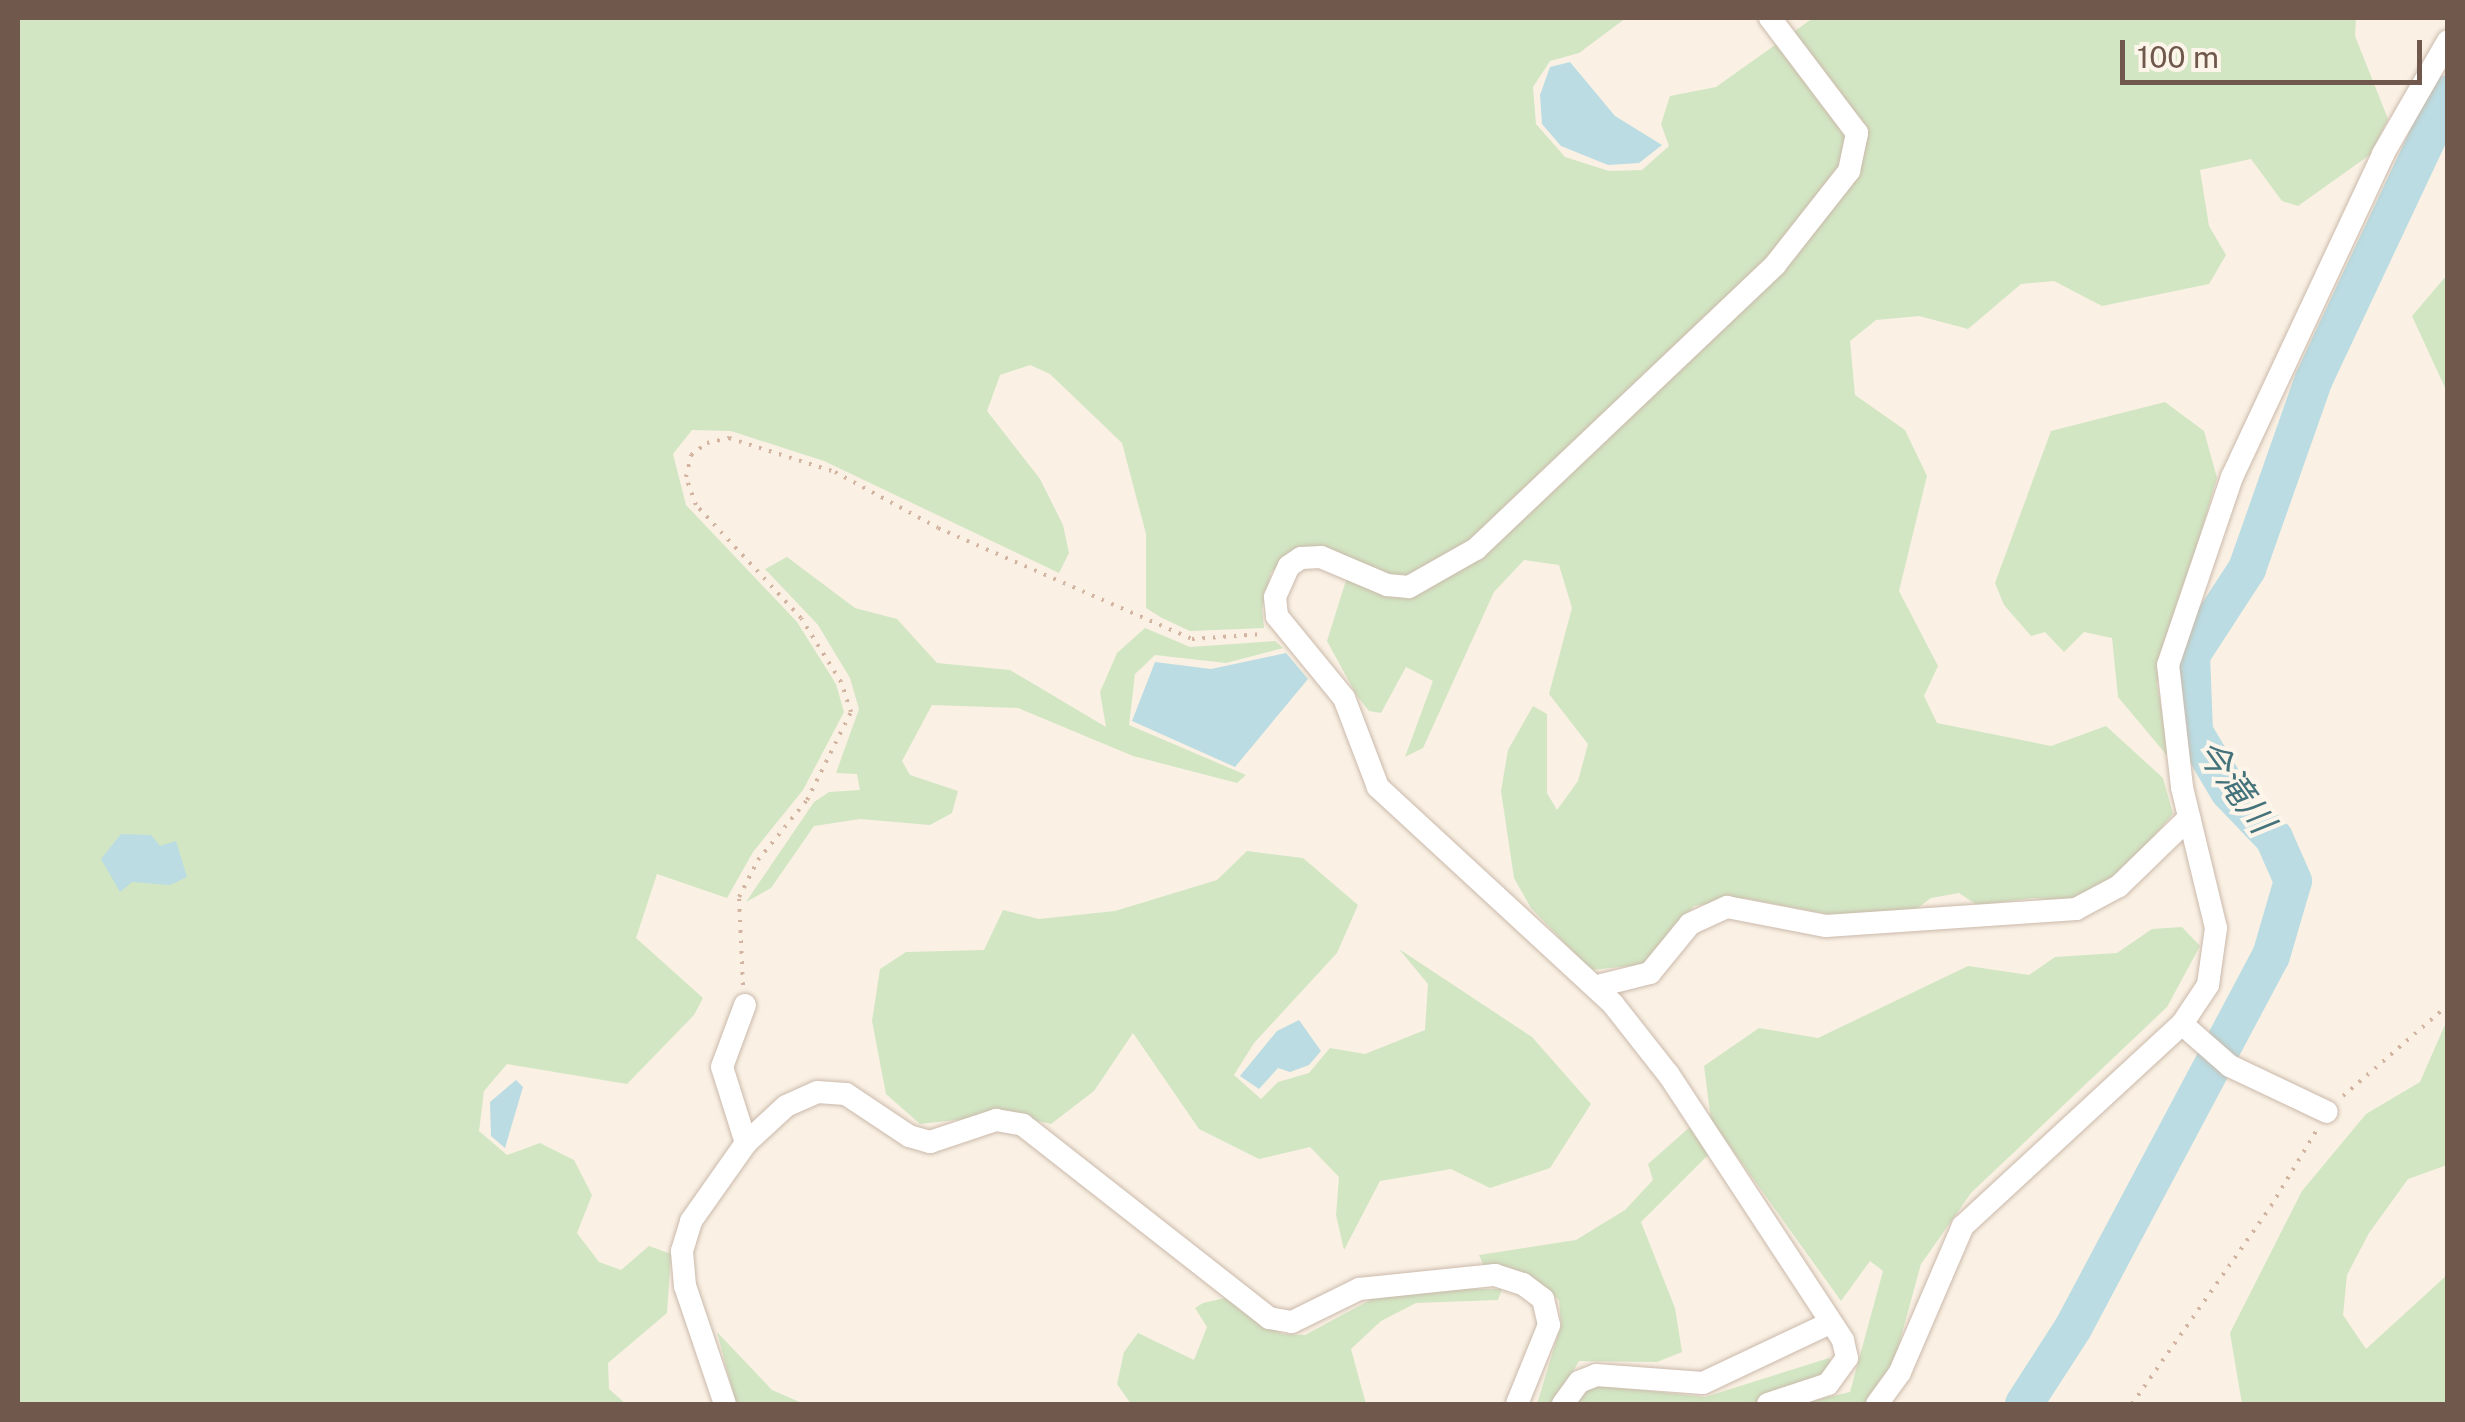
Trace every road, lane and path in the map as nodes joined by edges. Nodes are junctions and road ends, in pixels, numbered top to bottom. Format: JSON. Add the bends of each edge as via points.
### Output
{"nodes":[{"id":1,"x":1770,"y":18,"type":"edge"},
{"id":2,"x":2448,"y":41,"type":"edge"},
{"id":3,"x":1287,"y":630,"type":"junction"},
{"id":4,"x":2188,"y":818,"type":"junction"},
{"id":5,"x":1598,"y":986,"type":"junction"},
{"id":6,"x":2448,"y":1004,"type":"edge"},
{"id":7,"x":746,"y":1005,"type":"joint"},
{"id":8,"x":2190,"y":1030,"type":"junction"},
{"id":9,"x":2327,"y":1112,"type":"junction"},
{"id":10,"x":746,"y":1143,"type":"junction"},
{"id":11,"x":1830,"y":1322,"type":"junction"},
{"id":12,"x":724,"y":1404,"type":"edge"},
{"id":13,"x":1517,"y":1404,"type":"edge"},
{"id":14,"x":1563,"y":1404,"type":"edge"},
{"id":15,"x":1768,"y":1404,"type":"edge"},
{"id":16,"x":1876,"y":1404,"type":"edge"},
{"id":17,"x":2132,"y":1404,"type":"edge"}],
"edges":[{"from":1,"to":3,"type":"street","via":[[1856,133],[1849,171],[1776,265],[1558,477],[1476,549],[1430,579],[1387,585],[1321,558],[1289,566],[1275,597],[1276,616]]},
{"from":2,"to":4,"type":"street","via":[[2383,154],[2206,540],[2168,666]]},
{"from":3,"to":5,"type":"street","via":[[1344,698],[1378,787]]},
{"from":3,"to":7,"type":"path","via":[[1192,639],[938,528],[835,472],[729,438],[707,443],[691,455],[686,477],[696,505],[800,618],[842,682],[850,712],[828,766],[739,896],[736,935]]},
{"from":4,"to":5,"type":"street","via":[[2120,886],[2076,910],[1826,926],[1727,907],[1690,924],[1650,972]]},
{"from":4,"to":8,"type":"street","via":[[2216,928],[2208,985]]},
{"from":5,"to":11,"type":"street","via":[[1668,1074]]},
{"from":6,"to":9,"type":"path"},
{"from":7,"to":10,"type":"street","via":[[722,1067]]},
{"from":8,"to":9,"type":"street","via":[[2230,1066]]},
{"from":8,"to":16,"type":"street","via":[[1963,1226],[1900,1372]]},
{"from":9,"to":17,"type":"path","via":[[2272,1206]]},
{"from":10,"to":12,"type":"street","via":[[691,1221],[682,1251],[684,1286]]},
{"from":10,"to":13,"type":"street","via":[[786,1106],[817,1092],[846,1094],[908,1136],[930,1142],[996,1120],[1023,1125],[1268,1318],[1292,1322],[1359,1289],[1496,1275],[1523,1284],[1543,1299],[1549,1325]]},
{"from":11,"to":14,"type":"street","via":[[1703,1383],[1596,1375],[1579,1382]]},
{"from":11,"to":15,"type":"street","via":[[1848,1350],[1842,1371],[1828,1384]]}]}
